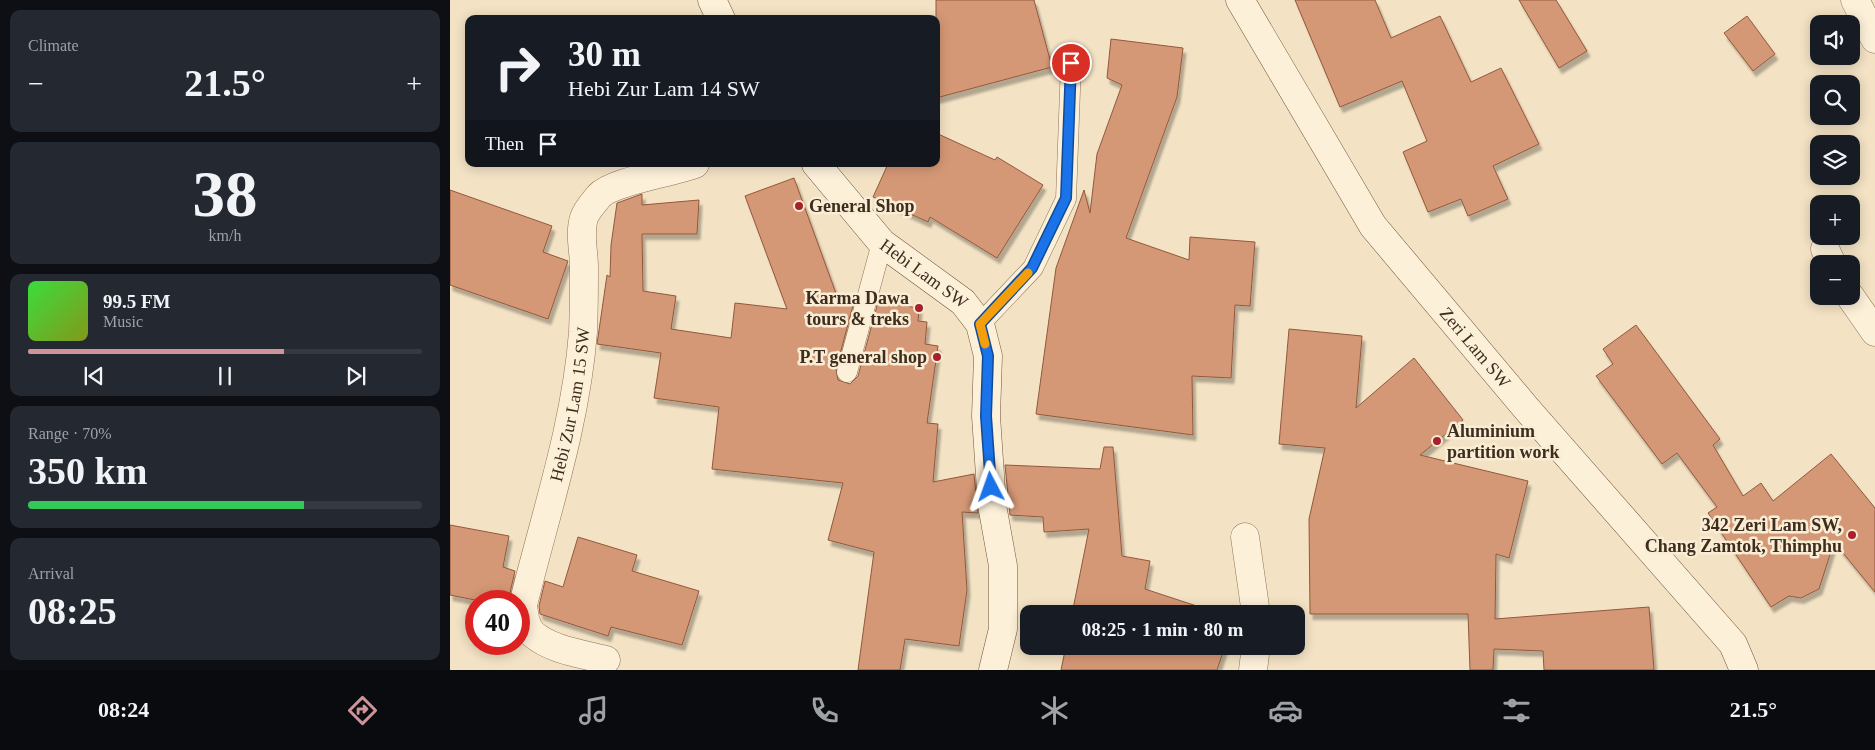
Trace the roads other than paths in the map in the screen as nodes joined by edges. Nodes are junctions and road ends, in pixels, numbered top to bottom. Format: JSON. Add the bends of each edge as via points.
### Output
{"nodes":[{"id":1,"x":712,"y":0,"type":"edge"},
{"id":2,"x":1240,"y":0,"type":"edge"},
{"id":3,"x":1855,"y":0,"type":"edge"},
{"id":4,"x":719,"y":15,"type":"edge"},
{"id":5,"x":1875,"y":39,"type":"edge"},
{"id":6,"x":1071,"y":63,"type":"dead end"},
{"id":7,"x":688,"y":167,"type":"edge"},
{"id":8,"x":819,"y":167,"type":"edge"},
{"id":9,"x":882,"y":243,"type":"junction"},
{"id":10,"x":1856,"y":305,"type":"edge"},
{"id":11,"x":980,"y":324,"type":"junction"},
{"id":12,"x":1875,"y":332,"type":"edge"},
{"id":13,"x":847,"y":372,"type":"dead end"},
{"id":14,"x":1246,"y":537,"type":"dead end"},
{"id":15,"x":1255,"y":605,"type":"edge"},
{"id":16,"x":1255,"y":655,"type":"edge"},
{"id":17,"x":606,"y":660,"type":"dead end"},
{"id":18,"x":992,"y":670,"type":"edge"},
{"id":19,"x":1253,"y":670,"type":"edge"},
{"id":20,"x":1744,"y":670,"type":"edge"}],
"edges":[{"from":1,"to":4,"type":"street"},
{"from":2,"to":20,"type":"street","name":"Zeri Lam SW","via":[[1373,226],[1526,408],[1733,644]]},
{"from":3,"to":5,"type":"street"},
{"from":6,"to":11,"type":"lane","via":[[1066,198],[1032,268]]},
{"from":7,"to":17,"type":"street","name":"Hebi Zur Lam 15 SW","via":[[628,182],[600,194],[584,217],[583,331],[579,365],[565,445],[523,605],[525,620],[532,633],[557,646]]},
{"from":8,"to":9,"type":"street","name":"Hebi Lam SW"},
{"from":9,"to":11,"type":"street","name":"Hebi Lam SW","via":[[963,302]]},
{"from":9,"to":13,"type":"lane"},
{"from":10,"to":12,"type":"street"},
{"from":11,"to":18,"type":"street","name":"Hebi Lam SW","via":[[988,356],[986,416],[992,505],[1003,566],[1003,629]]},
{"from":14,"to":15,"type":"street"},
{"from":16,"to":19,"type":"street"}]}
